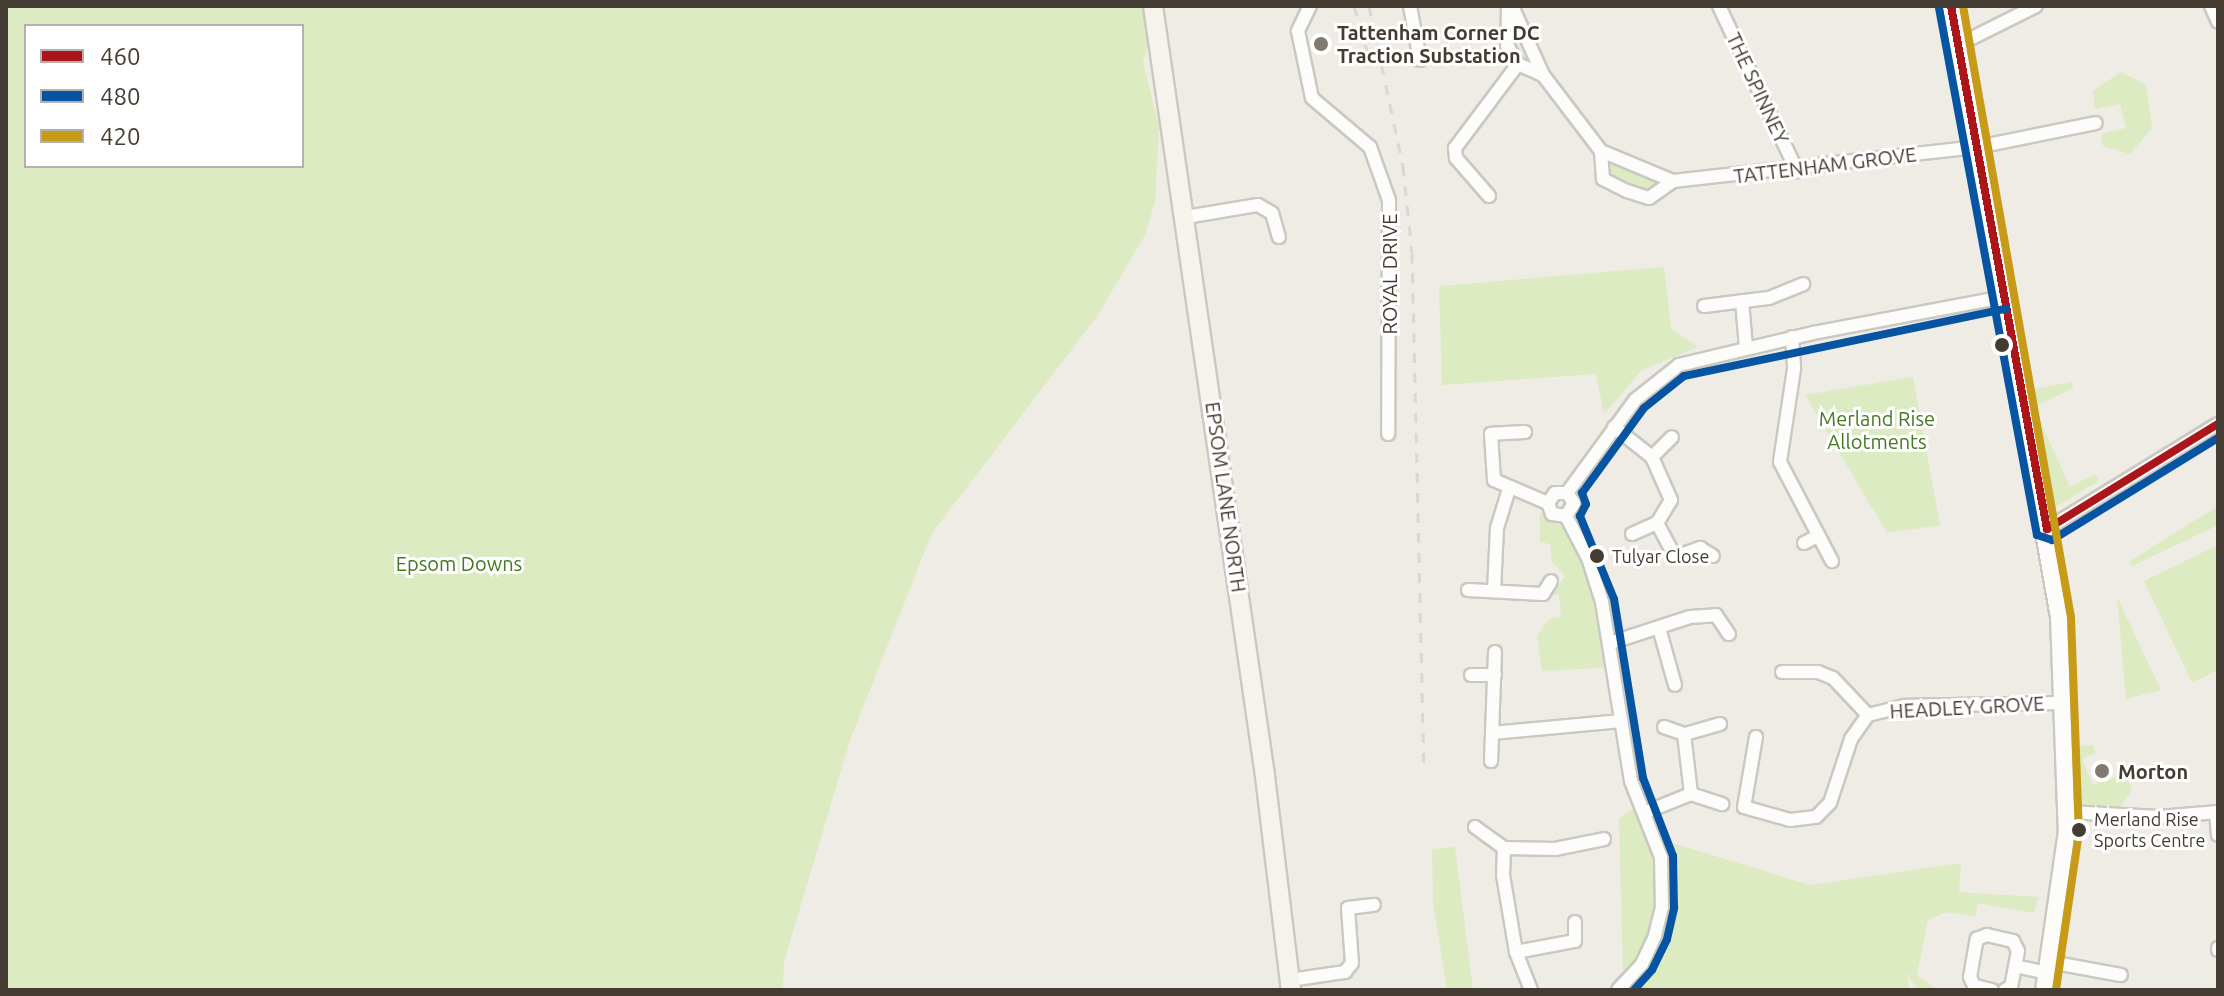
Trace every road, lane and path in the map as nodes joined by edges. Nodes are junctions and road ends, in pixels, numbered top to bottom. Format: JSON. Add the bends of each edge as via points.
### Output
{"nodes":[{"id":1,"x":1153,"y":6,"type":"edge"},
{"id":2,"x":1310,"y":6,"type":"edge"},
{"id":3,"x":1410,"y":6,"type":"edge"},
{"id":4,"x":1510,"y":6,"type":"edge"},
{"id":5,"x":1719,"y":6,"type":"edge"},
{"id":6,"x":1951,"y":6,"type":"edge"},
{"id":7,"x":2036,"y":6,"type":"edge"},
{"id":8,"x":2211,"y":6,"type":"edge"},
{"id":9,"x":2218,"y":22,"type":"edge"},
{"id":10,"x":1958,"y":45,"type":"junction"},
{"id":11,"x":1420,"y":60,"type":"dead end"},
{"id":12,"x":1518,"y":64,"type":"junction"},
{"id":13,"x":1543,"y":75,"type":"junction"},
{"id":14,"x":2096,"y":123,"type":"dead end"},
{"id":15,"x":1978,"y":147,"type":"junction"},
{"id":16,"x":1601,"y":151,"type":"junction"},
{"id":17,"x":1797,"y":171,"type":"junction"},
{"id":18,"x":1673,"y":181,"type":"junction"},
{"id":19,"x":1489,"y":196,"type":"dead end"},
{"id":20,"x":1186,"y":217,"type":"junction"},
{"id":21,"x":1279,"y":237,"type":"dead end"},
{"id":22,"x":1803,"y":284,"type":"dead end"},
{"id":23,"x":2004,"y":297,"type":"junction"},
{"id":24,"x":1742,"y":301,"type":"junction"},
{"id":25,"x":1704,"y":306,"type":"dead end"},
{"id":26,"x":1792,"y":337,"type":"junction"},
{"id":27,"x":1746,"y":348,"type":"junction"},
{"id":28,"x":2218,"y":424,"type":"edge"},
{"id":29,"x":1614,"y":427,"type":"junction"},
{"id":30,"x":1525,"y":432,"type":"dead end"},
{"id":31,"x":1388,"y":434,"type":"dead end"},
{"id":32,"x":1672,"y":437,"type":"dead end"},
{"id":33,"x":1652,"y":457,"type":"junction"},
{"id":34,"x":1509,"y":489,"type":"junction"},
{"id":35,"x":1567,"y":493,"type":"junction"},
{"id":36,"x":1548,"y":503,"type":"junction"},
{"id":37,"x":1566,"y":516,"type":"junction"},
{"id":38,"x":1657,"y":523,"type":"junction"},
{"id":39,"x":2047,"y":529,"type":"junction"},
{"id":40,"x":1632,"y":534,"type":"dead end"},
{"id":41,"x":1818,"y":536,"type":"junction"},
{"id":42,"x":1804,"y":543,"type":"dead end"},
{"id":43,"x":1713,"y":556,"type":"dead end"},
{"id":44,"x":1832,"y":561,"type":"dead end"},
{"id":45,"x":1551,"y":581,"type":"dead end"},
{"id":46,"x":1468,"y":590,"type":"dead end"},
{"id":47,"x":1494,"y":591,"type":"junction"},
{"id":48,"x":1659,"y":628,"type":"junction"},
{"id":49,"x":1729,"y":634,"type":"dead end"},
{"id":50,"x":1610,"y":643,"type":"junction"},
{"id":51,"x":1495,"y":652,"type":"dead end"},
{"id":52,"x":1782,"y":672,"type":"dead end"},
{"id":53,"x":1471,"y":675,"type":"dead end"},
{"id":54,"x":1495,"y":675,"type":"junction"},
{"id":55,"x":1675,"y":685,"type":"dead end"},
{"id":56,"x":2065,"y":703,"type":"junction"},
{"id":57,"x":1868,"y":715,"type":"junction"},
{"id":58,"x":1621,"y":721,"type":"junction"},
{"id":59,"x":1720,"y":724,"type":"dead end"},
{"id":60,"x":1664,"y":727,"type":"dead end"},
{"id":61,"x":1492,"y":733,"type":"junction"},
{"id":62,"x":1684,"y":734,"type":"junction"},
{"id":63,"x":1756,"y":737,"type":"dead end"},
{"id":64,"x":1491,"y":761,"type":"dead end"},
{"id":65,"x":1691,"y":794,"type":"junction"},
{"id":66,"x":1722,"y":804,"type":"dead end"},
{"id":67,"x":1646,"y":812,"type":"junction"},
{"id":68,"x":2068,"y":812,"type":"junction"},
{"id":69,"x":2217,"y":812,"type":"edge"},
{"id":70,"x":1475,"y":827,"type":"dead end"},
{"id":71,"x":2218,"y":835,"type":"edge"},
{"id":72,"x":1604,"y":839,"type":"dead end"},
{"id":73,"x":1504,"y":848,"type":"junction"},
{"id":74,"x":1374,"y":905,"type":"dead end"},
{"id":75,"x":1575,"y":922,"type":"dead end"},
{"id":76,"x":1516,"y":952,"type":"junction"},
{"id":77,"x":2015,"y":966,"type":"junction"},
{"id":78,"x":2047,"y":975,"type":"edge"},
{"id":79,"x":2121,"y":975,"type":"dead end"},
{"id":80,"x":1290,"y":985,"type":"edge"},
{"id":81,"x":1531,"y":990,"type":"edge"},
{"id":82,"x":1618,"y":990,"type":"edge"},
{"id":83,"x":1992,"y":990,"type":"edge"},
{"id":84,"x":2005,"y":990,"type":"edge"}],
"edges":[{"from":1,"to":20,"type":"main road","name":"EPSOM LANE NORTH"},
{"from":2,"to":31,"type":"street","name":"ROYAL DRIVE","via":[[1298,31],[1312,98],[1370,147],[1389,200]]},
{"from":3,"to":11,"type":"street"},
{"from":4,"to":12,"type":"street","name":"TATTENHAM GROVE","via":[[1507,45]]},
{"from":4,"to":13,"type":"street","name":"TATTENHAM GROVE"},
{"from":5,"to":17,"type":"street","name":"THE SPINNEY"},
{"from":6,"to":10,"type":"street"},
{"from":7,"to":10,"type":"street"},
{"from":8,"to":9,"type":"street"},
{"from":10,"to":15,"type":"street"},
{"from":12,"to":13,"type":"street","name":"TATTENHAM GROVE"},
{"from":12,"to":19,"type":"street","via":[[1455,148],[1456,158]]},
{"from":13,"to":16,"type":"street","name":"TATTENHAM GROVE"},
{"from":14,"to":15,"type":"street","name":"TATTENHAM GROVE"},
{"from":15,"to":17,"type":"street","name":"TATTENHAM GROVE"},
{"from":15,"to":23,"type":"street"},
{"from":16,"to":18,"type":"street","name":"TATTENHAM GROVE"},
{"from":16,"to":18,"type":"street","name":"TATTENHAM GROVE","via":[[1603,179],[1627,191],[1649,198]]},
{"from":17,"to":18,"type":"street","name":"TATTENHAM GROVE"},
{"from":20,"to":21,"type":"street","via":[[1258,205],[1272,213]]},
{"from":20,"to":80,"type":"main road","name":"EPSOM LANE NORTH"},
{"from":22,"to":24,"type":"street","via":[[1769,298]]},
{"from":23,"to":26,"type":"street"},
{"from":23,"to":39,"type":"street"},
{"from":24,"to":25,"type":"street"},
{"from":24,"to":27,"type":"street"},
{"from":26,"to":27,"type":"street"},
{"from":26,"to":41,"type":"street","via":[[1794,369],[1780,462]]},
{"from":27,"to":29,"type":"street","via":[[1679,365],[1656,379]]},
{"from":28,"to":39,"type":"street"},
{"from":29,"to":33,"type":"street"},
{"from":29,"to":35,"type":"street"},
{"from":30,"to":34,"type":"street","via":[[1491,434],[1494,480]]},
{"from":32,"to":33,"type":"street"},
{"from":33,"to":38,"type":"street","via":[[1671,500]]},
{"from":34,"to":36,"type":"street","via":[[1536,494]]},
{"from":34,"to":47,"type":"street","via":[[1497,528]]},
{"from":35,"to":36,"type":"street","via":[[1555,493]]},
{"from":35,"to":37,"type":"street","via":[[1574,507]]},
{"from":36,"to":37,"type":"street","via":[[1552,514]]},
{"from":37,"to":50,"type":"street","via":[[1588,558]]},
{"from":38,"to":40,"type":"street"},
{"from":38,"to":43,"type":"street","via":[[1675,557],[1700,548]]},
{"from":39,"to":56,"type":"street"},
{"from":41,"to":42,"type":"street"},
{"from":41,"to":44,"type":"street"},
{"from":45,"to":47,"type":"street","via":[[1543,594]]},
{"from":46,"to":47,"type":"street"},
{"from":48,"to":49,"type":"street","via":[[1716,615]]},
{"from":48,"to":50,"type":"street"},
{"from":48,"to":55,"type":"street"},
{"from":50,"to":58,"type":"street"},
{"from":51,"to":54,"type":"street"},
{"from":52,"to":57,"type":"street","via":[[1818,672],[1833,678]]},
{"from":53,"to":54,"type":"street"},
{"from":54,"to":61,"type":"street"},
{"from":56,"to":57,"type":"street","name":"HEADLEY GROVE","via":[[1933,704]]},
{"from":56,"to":68,"type":"street"},
{"from":57,"to":63,"type":"street","name":"HEADLEY GROVE","via":[[1851,739],[1830,803],[1816,817],[1790,820],[1744,807]]},
{"from":58,"to":61,"type":"street"},
{"from":58,"to":67,"type":"street","via":[[1631,781]]},
{"from":59,"to":62,"type":"street"},
{"from":60,"to":62,"type":"street"},
{"from":61,"to":64,"type":"street"},
{"from":62,"to":65,"type":"street"},
{"from":65,"to":66,"type":"street"},
{"from":65,"to":67,"type":"street"},
{"from":67,"to":82,"type":"street","via":[[1661,857],[1662,907],[1642,964]]},
{"from":68,"to":69,"type":"street","via":[[2159,817]]},
{"from":68,"to":78,"type":"street"},
{"from":69,"to":71,"type":"street"},
{"from":70,"to":73,"type":"street"},
{"from":72,"to":73,"type":"street","via":[[1555,849]]},
{"from":73,"to":76,"type":"street","via":[[1503,875]]},
{"from":74,"to":80,"type":"street","via":[[1348,908],[1352,963],[1345,972]]},
{"from":75,"to":76,"type":"street","via":[[1575,941]]},
{"from":76,"to":81,"type":"street"},
{"from":77,"to":78,"type":"street"},
{"from":77,"to":83,"type":"street","via":[[2018,951],[2013,941],[1987,935],[1977,939],[1970,977],[1974,986]]},
{"from":77,"to":84,"type":"street","via":[[2011,987]]},
{"from":78,"to":79,"type":"street"}]}
